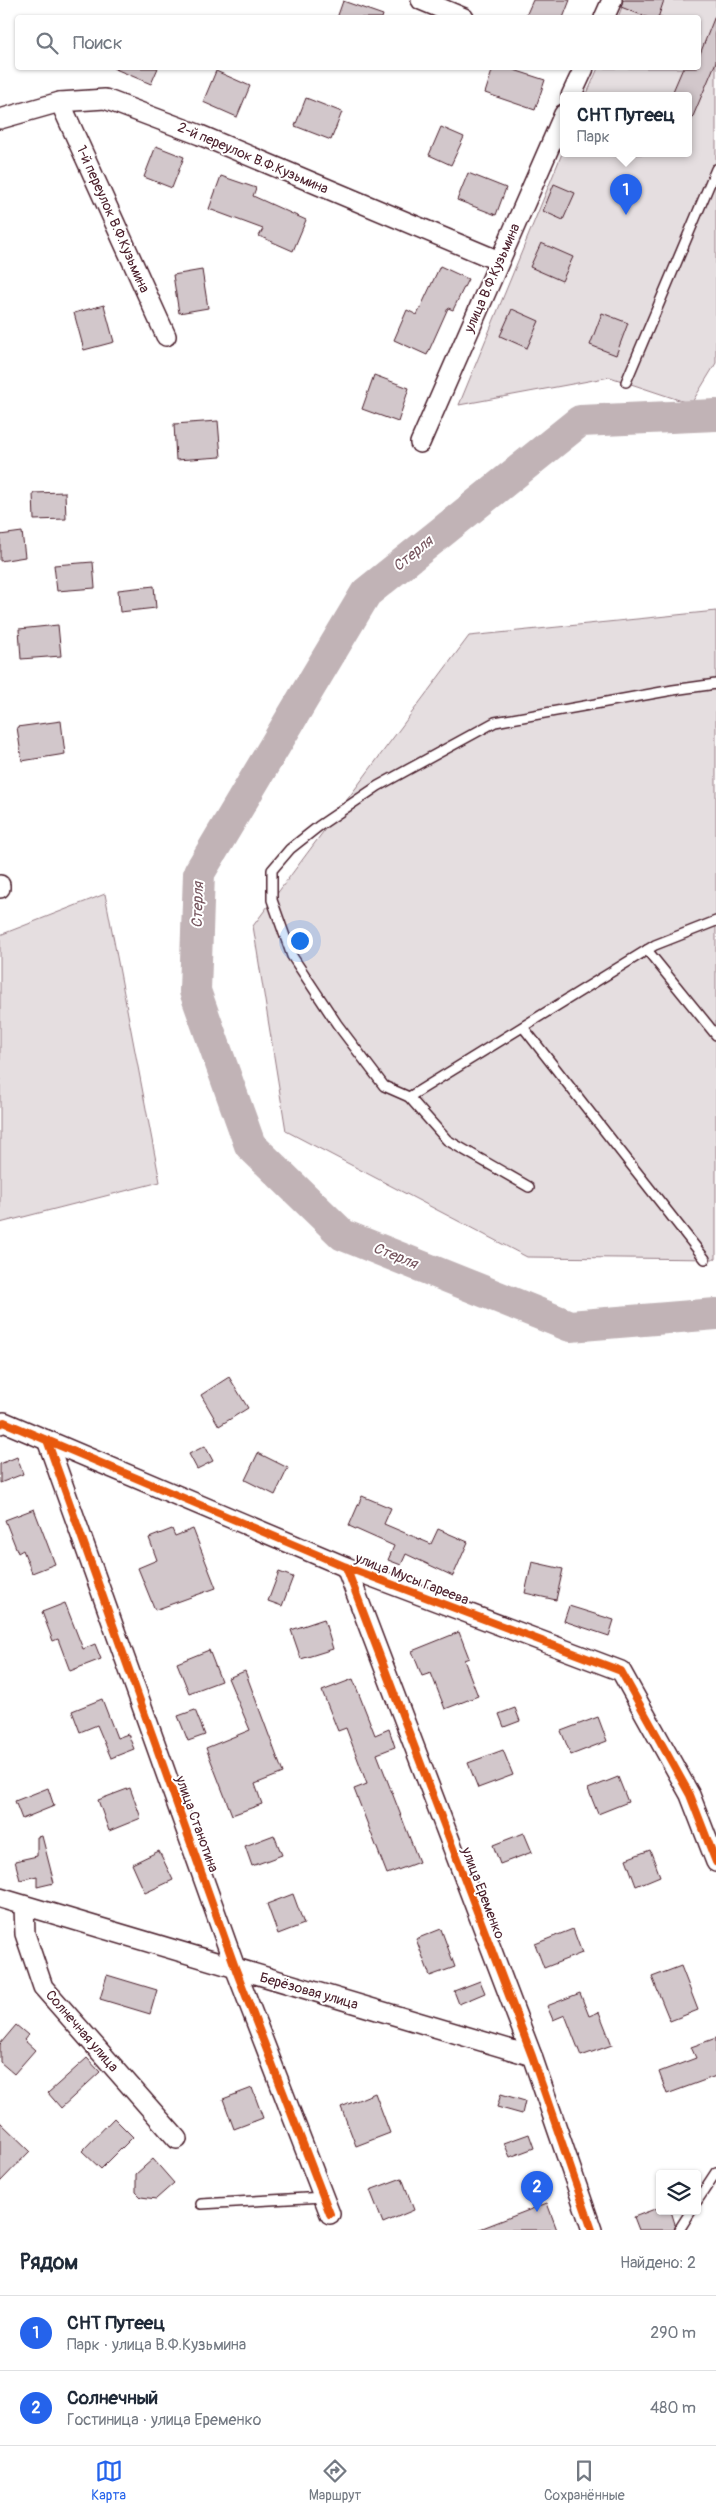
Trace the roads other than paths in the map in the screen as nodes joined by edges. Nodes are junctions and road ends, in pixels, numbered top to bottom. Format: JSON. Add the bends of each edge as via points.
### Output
{"nodes":[{"id":1,"x":421,"y":0,"type":"edge"},
{"id":2,"x":612,"y":0,"type":"edge"},
{"id":3,"x":457,"y":15,"type":"edge"},
{"id":4,"x":605,"y":15,"type":"edge"},
{"id":5,"x":583,"y":70,"type":"edge"},
{"id":6,"x":574,"y":92,"type":"edge"},
{"id":7,"x":60,"y":102,"type":"junction"},
{"id":8,"x":0,"y":119,"type":"edge"},
{"id":9,"x":560,"y":123,"type":"edge"},
{"id":10,"x":716,"y":169,"type":"edge"},
{"id":11,"x":499,"y":261,"type":"junction"},
{"id":12,"x":166,"y":336,"type":"dead end"},
{"id":13,"x":626,"y":382,"type":"dead end"},
{"id":14,"x":420,"y":443,"type":"dead end"},
{"id":15,"x":716,"y":684,"type":"edge"},
{"id":16,"x":716,"y":921,"type":"edge"},
{"id":17,"x":646,"y":950,"type":"junction"},
{"id":18,"x":523,"y":1027,"type":"junction"},
{"id":19,"x":716,"y":1035,"type":"edge"},
{"id":20,"x":408,"y":1096,"type":"junction"},
{"id":21,"x":529,"y":1188,"type":"dead end"},
{"id":22,"x":705,"y":1259,"type":"dead end"},
{"id":23,"x":0,"y":1424,"type":"edge"},
{"id":24,"x":47,"y":1440,"type":"junction"},
{"id":25,"x":346,"y":1567,"type":"junction"},
{"id":26,"x":716,"y":1862,"type":"edge"},
{"id":27,"x":0,"y":1898,"type":"edge"},
{"id":28,"x":24,"y":1906,"type":"junction"},
{"id":29,"x":236,"y":1970,"type":"junction"},
{"id":30,"x":532,"y":2056,"type":"junction"},
{"id":31,"x":176,"y":2139,"type":"dead end"},
{"id":32,"x":716,"y":2172,"type":"edge"},
{"id":33,"x":701,"y":2195,"type":"edge"},
{"id":34,"x":201,"y":2204,"type":"dead end"},
{"id":35,"x":327,"y":2206,"type":"joint"},
{"id":36,"x":687,"y":2215,"type":"edge"},
{"id":37,"x":592,"y":2230,"type":"edge"},
{"id":38,"x":678,"y":2230,"type":"edge"}],
"edges":[{"from":1,"to":3,"type":"street"},
{"from":2,"to":4,"type":"street"},
{"from":5,"to":6,"type":"street"},
{"from":7,"to":8,"type":"street","name":"2-й переулок В.Ф.Кузьмина"},
{"from":7,"to":11,"type":"street","name":"2-й переулок В.Ф.Кузьмина","via":[[105,99],[209,139]]},
{"from":7,"to":12,"type":"street","name":"1-й переулок В.Ф.Кузьмина"},
{"from":9,"to":11,"type":"street","name":"улица В.Ф.Кузьмина"},
{"from":10,"to":13,"type":"lane"},
{"from":11,"to":14,"type":"street","name":"улица В.Ф.Кузьмина"},
{"from":15,"to":20,"type":"lane","via":[[495,722],[378,786],[290,849],[272,870],[272,900],[292,956],[337,1024],[384,1086]]},
{"from":16,"to":17,"type":"lane"},
{"from":17,"to":18,"type":"lane"},
{"from":17,"to":19,"type":"lane"},
{"from":18,"to":20,"type":"lane"},
{"from":18,"to":22,"type":"lane"},
{"from":20,"to":21,"type":"lane","via":[[447,1140]]},
{"from":23,"to":24,"type":"street","name":"улица Мусы Гареева","via":[[4,1422]]},
{"from":24,"to":25,"type":"street","name":"улица Мусы Гареева"},
{"from":24,"to":29,"type":"street","name":"улица Станотина"},
{"from":25,"to":26,"type":"street","name":"улица Мусы Гареева","via":[[621,1671],[690,1795]]},
{"from":25,"to":30,"type":"street","name":"улица Еременко"},
{"from":27,"to":28,"type":"street","name":"Берёзовая улица"},
{"from":28,"to":29,"type":"street","name":"Берёзовая улица"},
{"from":28,"to":31,"type":"street","name":"Солнечная улица","via":[[25,1934],[43,1987]]},
{"from":29,"to":30,"type":"street","name":"Берёзовая улица"},
{"from":29,"to":35,"type":"street","name":"улица Станотина"},
{"from":30,"to":37,"type":"street","name":"улица Еременко"},
{"from":32,"to":33,"type":"lane"},
{"from":34,"to":35,"type":"lane"},
{"from":36,"to":38,"type":"lane"}]}
